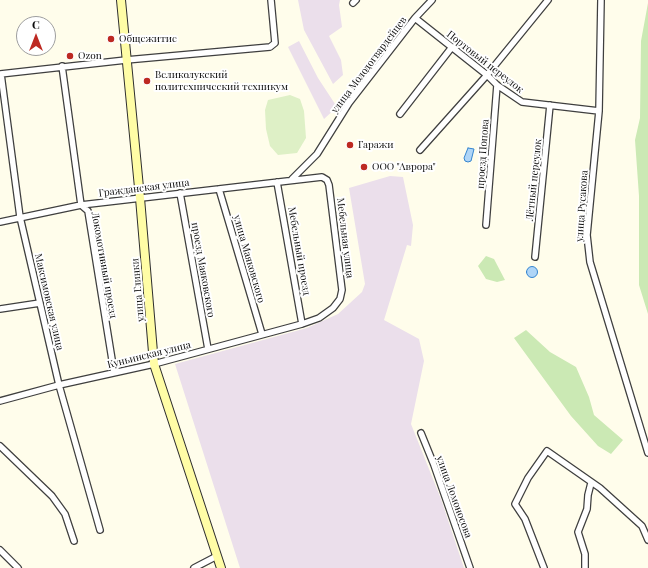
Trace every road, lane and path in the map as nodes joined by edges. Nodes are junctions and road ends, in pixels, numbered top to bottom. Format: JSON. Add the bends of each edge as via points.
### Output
{"nodes":[{"id":1,"x":121,"y":0,"type":"edge"},
{"id":2,"x":271,"y":0,"type":"edge"},
{"id":3,"x":432,"y":0,"type":"edge"},
{"id":4,"x":548,"y":0,"type":"edge"},
{"id":5,"x":601,"y":0,"type":"edge"},
{"id":6,"x":414,"y":18,"type":"junction"},
{"id":7,"x":452,"y":47,"type":"junction"},
{"id":8,"x":126,"y":60,"type":"junction"},
{"id":9,"x":62,"y":66,"type":"junction"},
{"id":10,"x":1,"y":74,"type":"edge"},
{"id":11,"x":487,"y":75,"type":"junction"},
{"id":12,"x":497,"y":85,"type":"junction"},
{"id":13,"x":550,"y":105,"type":"junction"},
{"id":14,"x":599,"y":111,"type":"junction"},
{"id":15,"x":400,"y":114,"type":"dead end"},
{"id":16,"x":420,"y":150,"type":"dead end"},
{"id":17,"x":292,"y":179,"type":"junction"},
{"id":18,"x":327,"y":180,"type":"joint"},
{"id":19,"x":277,"y":182,"type":"junction"},
{"id":20,"x":219,"y":189,"type":"junction"},
{"id":21,"x":180,"y":193,"type":"junction"},
{"id":22,"x":140,"y":198,"type":"junction"},
{"id":23,"x":81,"y":205,"type":"junction"},
{"id":24,"x":20,"y":217,"type":"junction"},
{"id":25,"x":0,"y":222,"type":"edge"},
{"id":26,"x":486,"y":225,"type":"dead end"},
{"id":27,"x":535,"y":257,"type":"dead end"},
{"id":28,"x":340,"y":299,"type":"joint"},
{"id":29,"x":40,"y":303,"type":"junction"},
{"id":30,"x":0,"y":309,"type":"edge"},
{"id":31,"x":302,"y":324,"type":"junction"},
{"id":32,"x":262,"y":334,"type":"junction"},
{"id":33,"x":208,"y":349,"type":"junction"},
{"id":34,"x":154,"y":364,"type":"junction"},
{"id":35,"x":114,"y":372,"type":"junction"},
{"id":36,"x":59,"y":385,"type":"junction"},
{"id":37,"x":0,"y":401,"type":"edge"},
{"id":38,"x":420,"y":433,"type":"dead end"},
{"id":39,"x":0,"y":446,"type":"edge"},
{"id":40,"x":648,"y":454,"type":"edge"},
{"id":41,"x":591,"y":483,"type":"junction"},
{"id":42,"x":100,"y":530,"type":"dead end"},
{"id":43,"x":648,"y":540,"type":"edge"},
{"id":44,"x":74,"y":541,"type":"dead end"},
{"id":45,"x":0,"y":550,"type":"edge"},
{"id":46,"x":217,"y":556,"type":"junction"},
{"id":47,"x":18,"y":568,"type":"edge"},
{"id":48,"x":194,"y":568,"type":"edge"},
{"id":49,"x":220,"y":568,"type":"edge"},
{"id":50,"x":470,"y":568,"type":"edge"},
{"id":51,"x":544,"y":568,"type":"edge"},
{"id":52,"x":585,"y":568,"type":"edge"}],
"edges":[{"from":1,"to":8,"type":"street","name":"улица Глинки"},
{"from":2,"to":8,"type":"street","via":[[275,43],[270,47]]},
{"from":3,"to":6,"type":"street","name":"улица Молодогвардейцев"},
{"from":4,"to":11,"type":"street"},
{"from":5,"to":14,"type":"street","name":"улица Русакова"},
{"from":6,"to":7,"type":"street","name":"Портовый переулок"},
{"from":6,"to":17,"type":"street","name":"улица Молодогвардейцев","via":[[350,103],[317,154]]},
{"from":7,"to":11,"type":"street","name":"Портовый переулок"},
{"from":7,"to":15,"type":"street"},
{"from":8,"to":9,"type":"street"},
{"from":8,"to":22,"type":"street","name":"улица Глинки"},
{"from":9,"to":10,"type":"street"},
{"from":9,"to":23,"type":"street","name":"Локомотивный проезд"},
{"from":10,"to":24,"type":"street","name":"Максимовская улица"},
{"from":11,"to":12,"type":"street","name":"Портовый переулок"},
{"from":11,"to":16,"type":"street"},
{"from":12,"to":13,"type":"street","name":"Портовый переулок","via":[[522,102]]},
{"from":12,"to":26,"type":"street","name":"проезд Попова"},
{"from":13,"to":14,"type":"street","name":"Портовый переулок"},
{"from":13,"to":27,"type":"street","name":"Лётный переулок"},
{"from":14,"to":40,"type":"street","name":"улица Русакова","via":[[587,235],[590,262]]},
{"from":17,"to":18,"type":"street","name":"Гражданская улица","via":[[322,177]]},
{"from":17,"to":19,"type":"street","name":"Гражданская улица"},
{"from":18,"to":28,"type":"street","name":"Мебельная улица","via":[[341,279]]},
{"from":19,"to":20,"type":"street","name":"Гражданская улица"},
{"from":19,"to":31,"type":"street","name":"Мебельный проезд"},
{"from":20,"to":21,"type":"street","name":"Гражданская улица"},
{"from":20,"to":32,"type":"street","name":"улица Маяковского"},
{"from":21,"to":22,"type":"street","name":"Гражданская улица"},
{"from":21,"to":33,"type":"street","name":"проезд Маяковского"},
{"from":22,"to":23,"type":"street","name":"Гражданская улица"},
{"from":22,"to":34,"type":"street","name":"улица Глинки"},
{"from":23,"to":24,"type":"street","name":"Гражданская улица"},
{"from":23,"to":35,"type":"street","name":"Локомотивный проезд","via":[[88,211]]},
{"from":24,"to":25,"type":"street","name":"Гражданская улица"},
{"from":24,"to":29,"type":"street","name":"Максимовская улица"},
{"from":28,"to":31,"type":"street","name":"Куньинская улица","via":[[319,318]]},
{"from":29,"to":30,"type":"street"},
{"from":29,"to":36,"type":"street","name":"Максимовская улица"},
{"from":31,"to":32,"type":"street","name":"Куньинская улица"},
{"from":32,"to":33,"type":"street","name":"Куньинская улица"},
{"from":33,"to":34,"type":"street","name":"Куньинская улица"},
{"from":34,"to":35,"type":"street","name":"Куньинская улица"},
{"from":34,"to":46,"type":"street","name":"улица Глинки"},
{"from":35,"to":36,"type":"street","name":"Куньинская улица"},
{"from":36,"to":37,"type":"street","name":"Куньинская улица"},
{"from":36,"to":42,"type":"street","name":"Максимовская улица"},
{"from":38,"to":50,"type":"street","name":"улица Ломоносова","via":[[434,465]]},
{"from":39,"to":44,"type":"street","via":[[52,496],[65,514]]},
{"from":41,"to":43,"type":"street","via":[[642,526]]},
{"from":41,"to":51,"type":"street","via":[[547,451],[528,478],[515,504],[525,519]]},
{"from":41,"to":52,"type":"street","via":[[587,509],[578,532],[585,554]]},
{"from":45,"to":47,"type":"street"},
{"from":46,"to":48,"type":"street"},
{"from":46,"to":49,"type":"street","name":"улица Глинки"}]}
